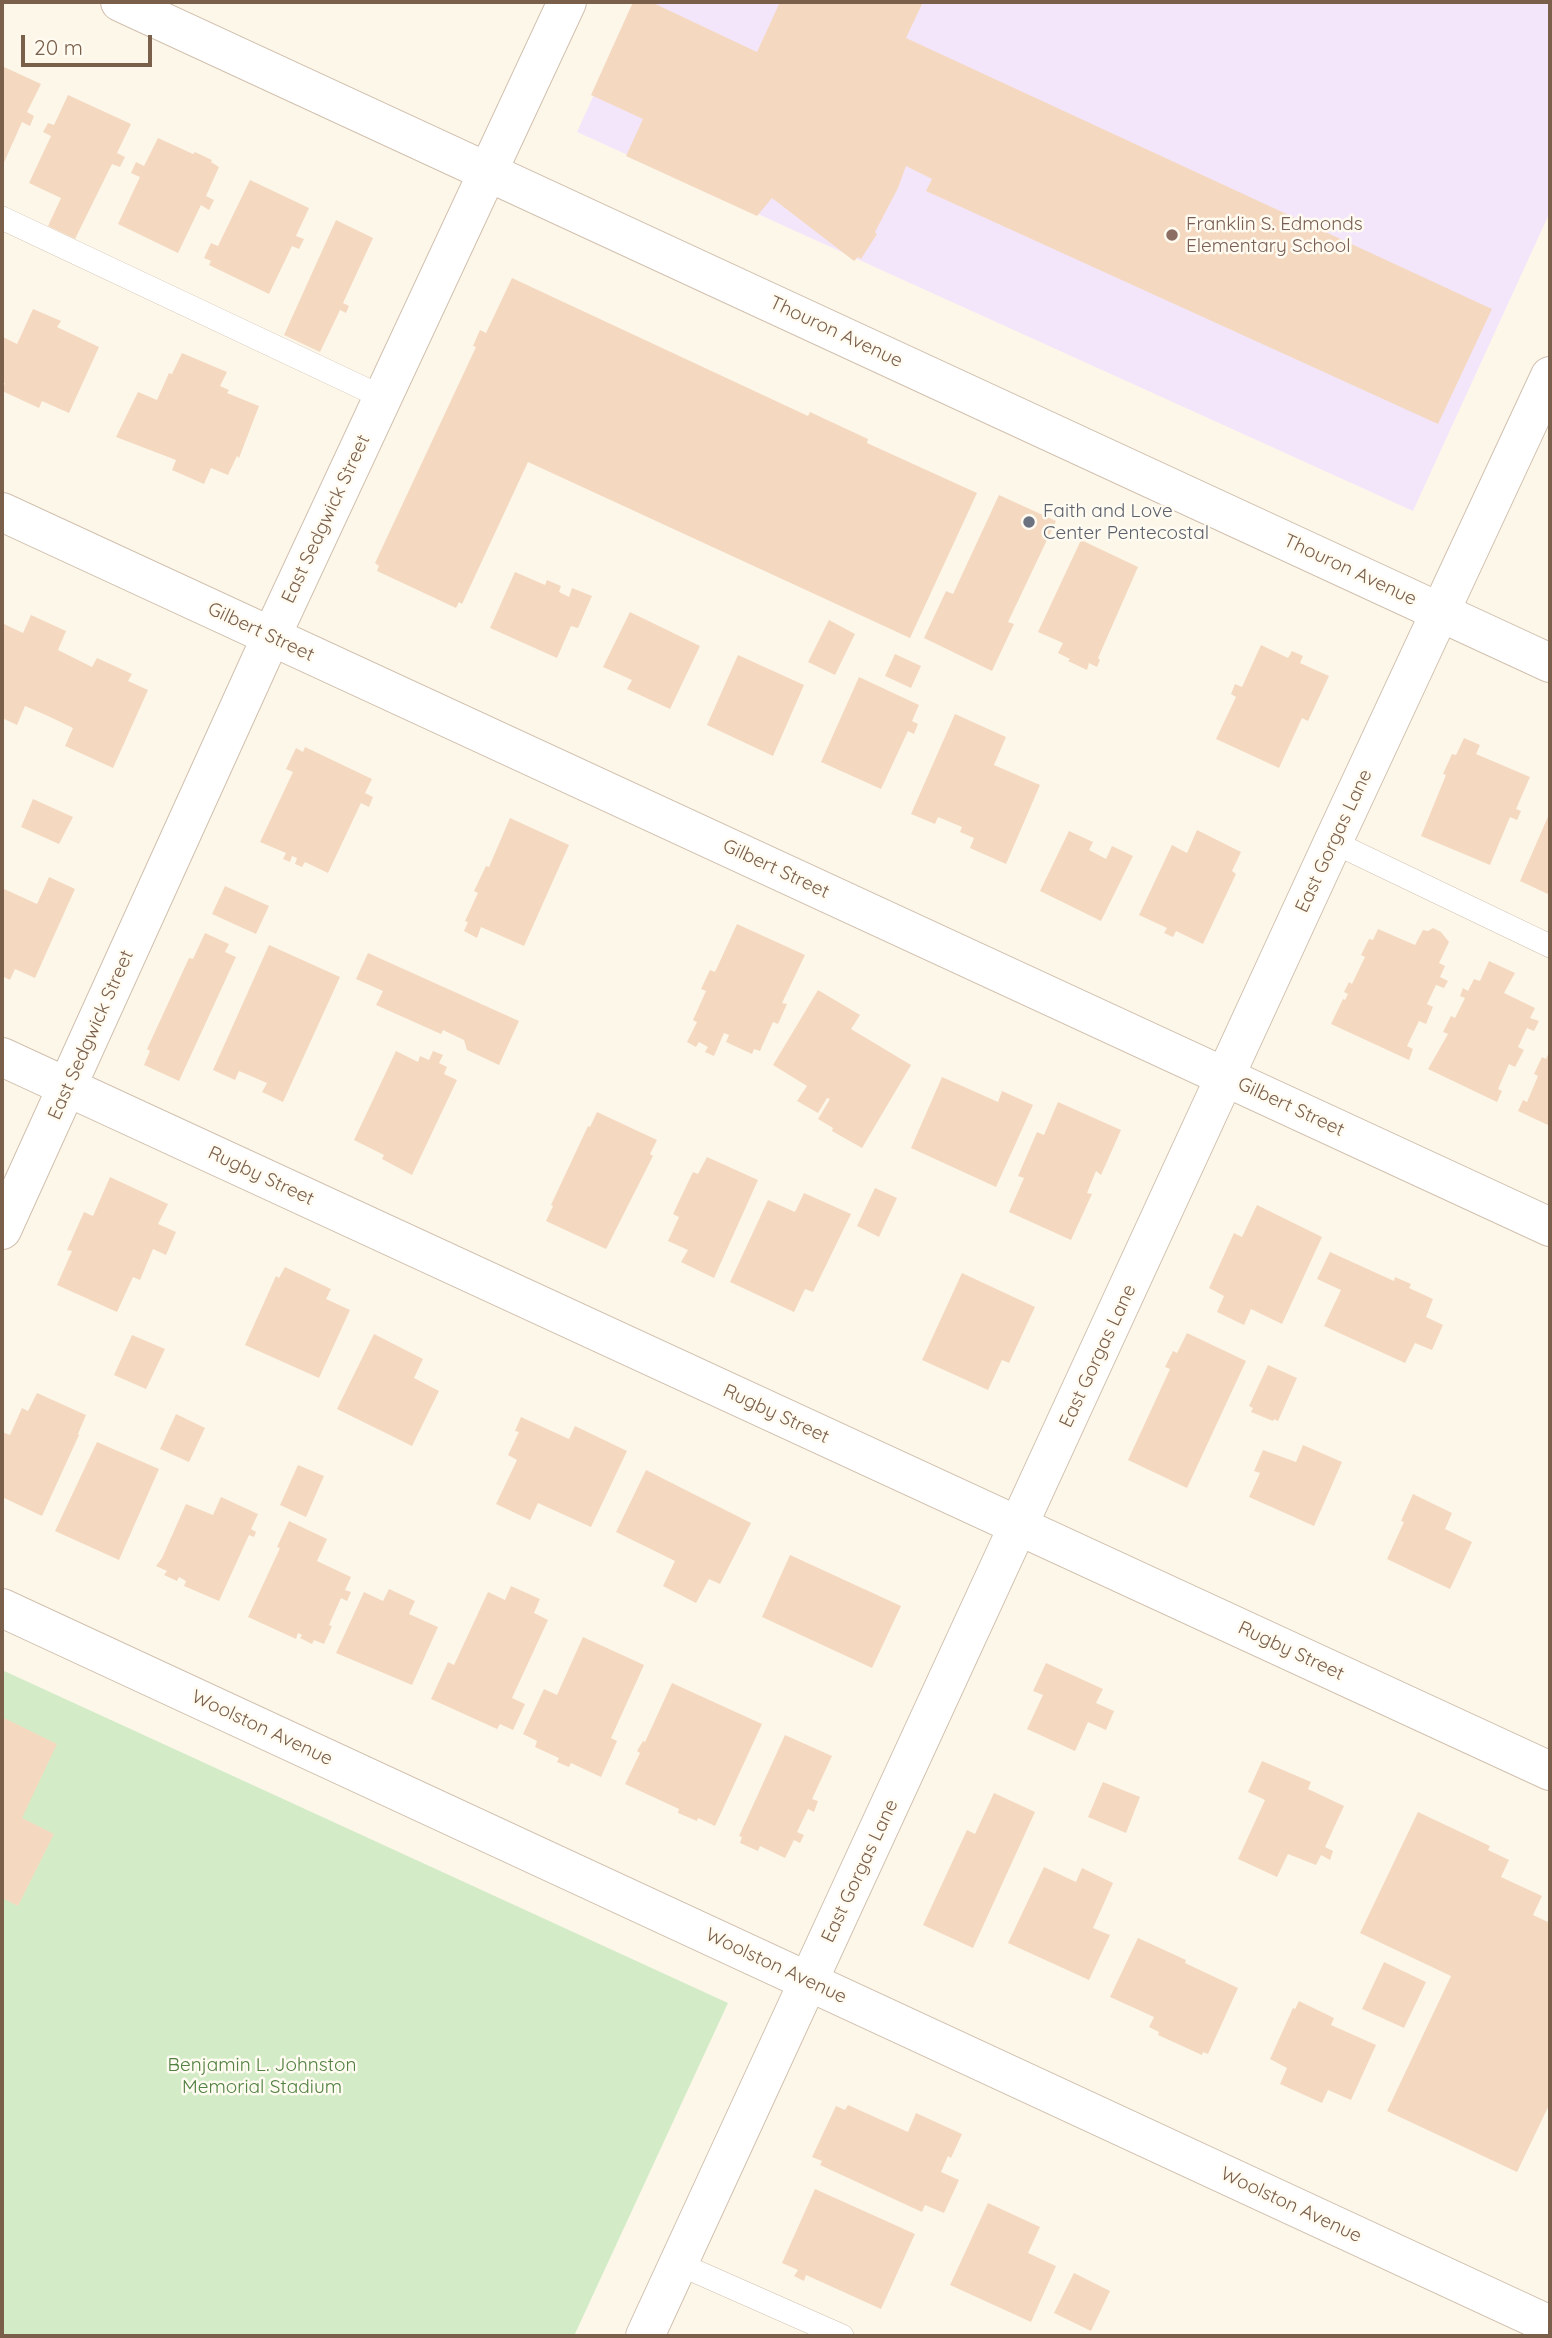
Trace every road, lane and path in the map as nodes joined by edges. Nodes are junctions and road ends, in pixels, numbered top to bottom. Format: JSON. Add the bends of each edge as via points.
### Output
{"nodes":[{"id":1,"x":120,"y":2,"type":"edge"},
{"id":2,"x":567,"y":2,"type":"edge"},
{"id":3,"x":490,"y":172,"type":"junction"},
{"id":4,"x":2,"y":218,"type":"edge"},
{"id":5,"x":1550,"y":376,"type":"edge"},
{"id":6,"x":384,"y":397,"type":"junction"},
{"id":7,"x":2,"y":512,"type":"edge"},
{"id":8,"x":1441,"y":612,"type":"junction"},
{"id":9,"x":271,"y":637,"type":"junction"},
{"id":10,"x":1550,"y":663,"type":"edge"},
{"id":11,"x":1333,"y":842,"type":"junction"},
{"id":12,"x":1550,"y":946,"type":"edge"},
{"id":13,"x":2,"y":1057,"type":"edge"},
{"id":14,"x":1226,"y":1076,"type":"junction"},
{"id":15,"x":67,"y":1087,"type":"junction"},
{"id":16,"x":1550,"y":1227,"type":"edge"},
{"id":17,"x":2,"y":1230,"type":"edge"},
{"id":18,"x":1020,"y":1526,"type":"junction"},
{"id":19,"x":2,"y":1608,"type":"edge"},
{"id":20,"x":1550,"y":1771,"type":"edge"},
{"id":21,"x":808,"y":1981,"type":"junction"},
{"id":22,"x":679,"y":2264,"type":"junction"},
{"id":23,"x":1550,"y":2325,"type":"edge"},
{"id":24,"x":645,"y":2336,"type":"edge"},
{"id":25,"x":842,"y":2336,"type":"edge"}],
"edges":[{"from":1,"to":3,"type":"street","name":"Thouron Avenue"},
{"from":2,"to":3,"type":"street","name":"East Sedgwick Street"},
{"from":3,"to":6,"type":"street","name":"East Sedgwick Street"},
{"from":3,"to":8,"type":"street","name":"Thouron Avenue"},
{"from":4,"to":6,"type":"lane"},
{"from":5,"to":8,"type":"street","name":"East Gorgas Lane"},
{"from":6,"to":9,"type":"street","name":"East Sedgwick Street"},
{"from":7,"to":9,"type":"street","name":"Gilbert Street"},
{"from":8,"to":10,"type":"street","name":"Thouron Avenue"},
{"from":8,"to":11,"type":"street","name":"East Gorgas Lane"},
{"from":9,"to":14,"type":"street","name":"Gilbert Street"},
{"from":9,"to":15,"type":"street","name":"East Sedgwick Street"},
{"from":11,"to":12,"type":"lane"},
{"from":11,"to":14,"type":"street","name":"East Gorgas Lane"},
{"from":13,"to":15,"type":"street","name":"Rugby Street"},
{"from":14,"to":16,"type":"street","name":"Gilbert Street"},
{"from":14,"to":18,"type":"street","name":"East Gorgas Lane"},
{"from":15,"to":17,"type":"street","name":"East Sedgwick Street"},
{"from":15,"to":18,"type":"street","name":"Rugby Street"},
{"from":18,"to":20,"type":"street","name":"Rugby Street"},
{"from":18,"to":21,"type":"street","name":"East Gorgas Lane"},
{"from":19,"to":21,"type":"street","name":"Woolston Avenue"},
{"from":21,"to":22,"type":"street","name":"East Gorgas Lane"},
{"from":21,"to":23,"type":"street","name":"Woolston Avenue"},
{"from":22,"to":24,"type":"street","name":"East Gorgas Lane"},
{"from":22,"to":25,"type":"lane"}]}
